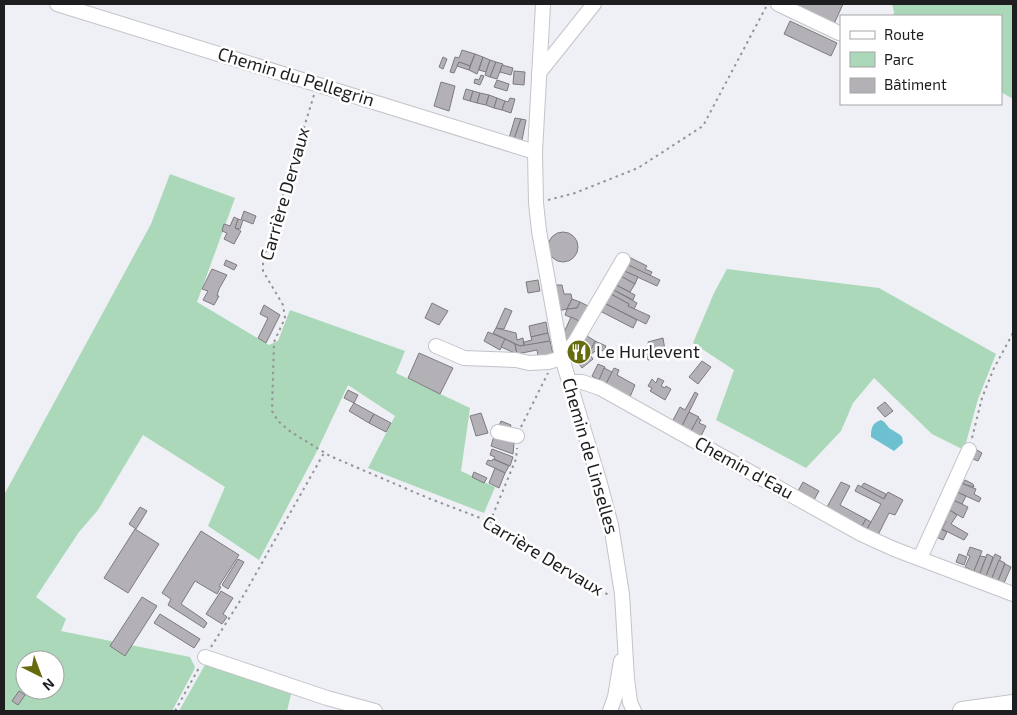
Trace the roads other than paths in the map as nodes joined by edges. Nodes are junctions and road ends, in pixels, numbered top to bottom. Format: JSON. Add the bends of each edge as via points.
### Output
{"nodes":[{"id":1,"x":57,"y":4,"type":"edge"},
{"id":2,"x":543,"y":4,"type":"edge"},
{"id":3,"x":594,"y":4,"type":"edge"},
{"id":4,"x":778,"y":4,"type":"edge"},
{"id":5,"x":839,"y":32,"type":"dead end"},
{"id":6,"x":538,"y":73,"type":"junction"},
{"id":7,"x":535,"y":152,"type":"junction"},
{"id":8,"x":623,"y":260,"type":"dead end"},
{"id":9,"x":436,"y":346,"type":"dead end"},
{"id":10,"x":562,"y":358,"type":"junction"},
{"id":11,"x":569,"y":382,"type":"junction"},
{"id":12,"x":498,"y":432,"type":"dead end"},
{"id":13,"x":517,"y":436,"type":"road end"},
{"id":14,"x":969,"y":450,"type":"road end"},
{"id":15,"x":920,"y":558,"type":"junction"},
{"id":16,"x":1013,"y":594,"type":"edge"},
{"id":17,"x":624,"y":641,"type":"junction"},
{"id":18,"x":205,"y":657,"type":"road end"},
{"id":19,"x":1013,"y":704,"type":"edge"},
{"id":20,"x":375,"y":711,"type":"edge"},
{"id":21,"x":610,"y":711,"type":"edge"},
{"id":22,"x":634,"y":711,"type":"edge"},
{"id":23,"x":962,"y":711,"type":"edge"}],
"edges":[{"from":1,"to":7,"type":"street","name":"Chemin du Pellegrin"},
{"from":2,"to":6,"type":"street","name":"Chemin de Linselles"},
{"from":3,"to":6,"type":"street"},
{"from":4,"to":5,"type":"street"},
{"from":6,"to":7,"type":"street","name":"Chemin de Linselles"},
{"from":7,"to":10,"type":"street","name":"Chemin de Linselles","via":[[536,203]]},
{"from":8,"to":10,"type":"street","via":[[575,342]]},
{"from":9,"to":10,"type":"street","via":[[464,358],[548,362]]},
{"from":10,"to":11,"type":"street","name":"Chemin de Linselles"},
{"from":11,"to":15,"type":"street","name":"Chemin d'Eau","via":[[600,388],[862,534]]},
{"from":11,"to":17,"type":"street","name":"Chemin de Linselles","via":[[607,506],[623,602]]},
{"from":12,"to":13,"type":"street"},
{"from":14,"to":15,"type":"street"},
{"from":15,"to":16,"type":"street","name":"Chemin d'Eau"},
{"from":17,"to":21,"type":"street"},
{"from":17,"to":22,"type":"street","via":[[629,696]]},
{"from":18,"to":20,"type":"street"},
{"from":19,"to":23,"type":"main road"}]}
